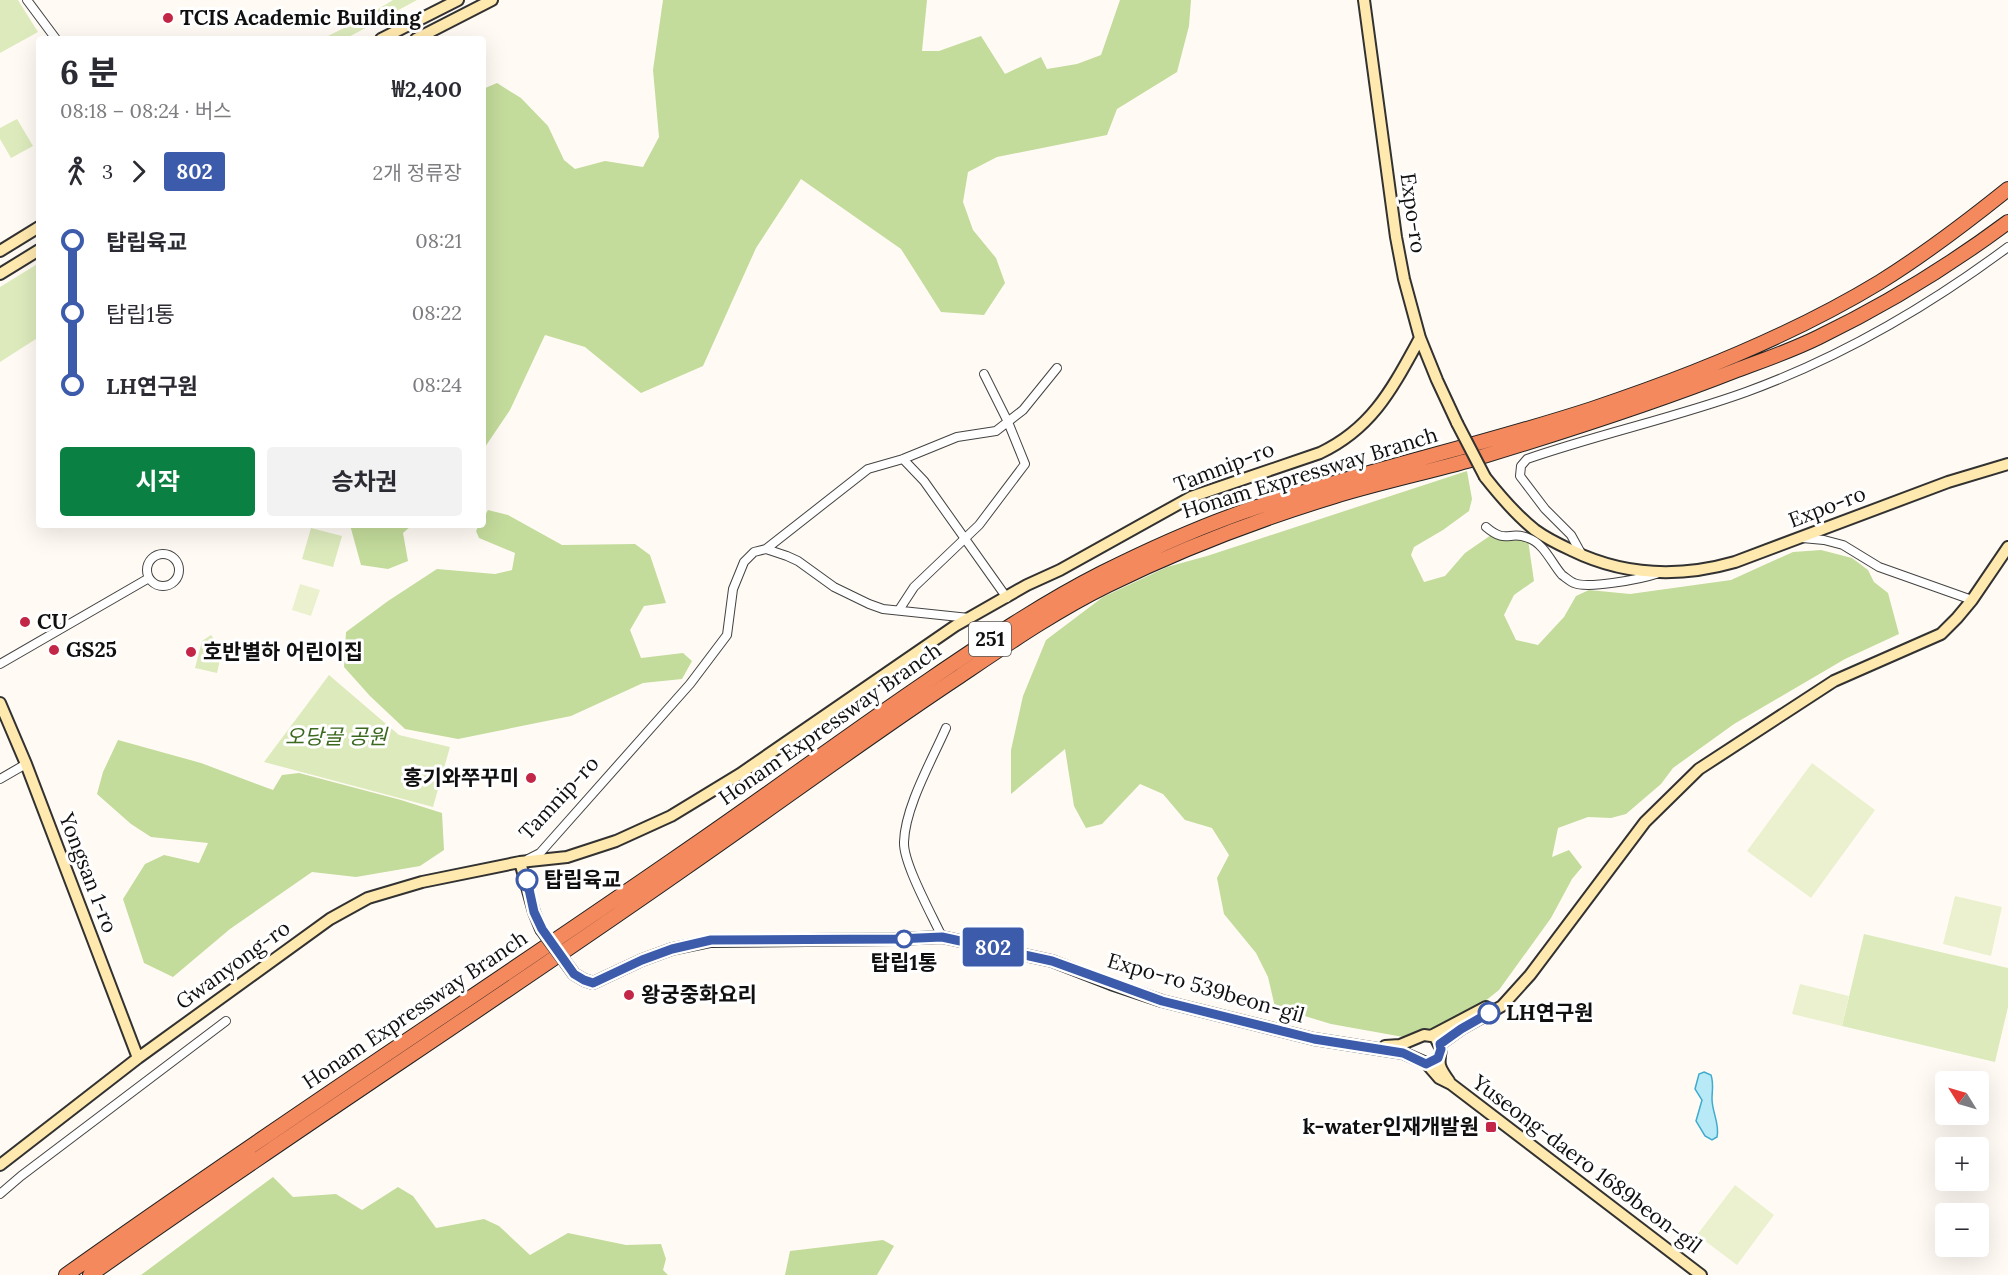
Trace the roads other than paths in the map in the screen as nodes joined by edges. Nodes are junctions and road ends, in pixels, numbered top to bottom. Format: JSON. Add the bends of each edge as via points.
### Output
{"nodes":[{"id":1,"x":27,"y":0,"type":"edge"},
{"id":2,"x":458,"y":0,"type":"edge"},
{"id":3,"x":492,"y":0,"type":"edge"},
{"id":4,"x":1364,"y":0,"type":"edge"},
{"id":5,"x":54,"y":36,"type":"edge"},
{"id":6,"x":387,"y":36,"type":"edge"},
{"id":7,"x":422,"y":36,"type":"edge"},
{"id":8,"x":2008,"y":189,"type":"edge"},
{"id":9,"x":2008,"y":222,"type":"edge"},
{"id":10,"x":36,"y":229,"type":"edge"},
{"id":11,"x":2008,"y":247,"type":"edge"},
{"id":12,"x":0,"y":251,"type":"edge"},
{"id":13,"x":36,"y":252,"type":"edge"},
{"id":14,"x":0,"y":274,"type":"edge"},
{"id":15,"x":1420,"y":338,"type":"junction"},
{"id":16,"x":1057,"y":368,"type":"dead end"},
{"id":17,"x":984,"y":374,"type":"dead end"},
{"id":18,"x":1008,"y":422,"type":"junction"},
{"id":19,"x":903,"y":459,"type":"junction"},
{"id":20,"x":2008,"y":464,"type":"edge"},
{"id":21,"x":1485,"y":527,"type":"dead end"},
{"id":22,"x":965,"y":538,"type":"junction"},
{"id":23,"x":1800,"y":538,"type":"junction"},
{"id":24,"x":2008,"y":547,"type":"edge"},
{"id":25,"x":766,"y":549,"type":"junction"},
{"id":26,"x":1583,"y":556,"type":"junction"},
{"id":27,"x":1658,"y":573,"type":"junction"},
{"id":28,"x":149,"y":578,"type":"junction"},
{"id":29,"x":1007,"y":598,"type":"junction"},
{"id":30,"x":1971,"y":600,"type":"junction"},
{"id":31,"x":899,"y":610,"type":"junction"},
{"id":32,"x":969,"y":618,"type":"junction"},
{"id":33,"x":0,"y":664,"type":"edge"},
{"id":34,"x":0,"y":703,"type":"edge"},
{"id":35,"x":946,"y":728,"type":"dead end"},
{"id":36,"x":26,"y":764,"type":"junction"},
{"id":37,"x":0,"y":779,"type":"edge"},
{"id":38,"x":520,"y":862,"type":"junction"},
{"id":39,"x":942,"y":937,"type":"junction"},
{"id":40,"x":1508,"y":998,"type":"junction"},
{"id":41,"x":226,"y":1021,"type":"dead end"},
{"id":42,"x":1431,"y":1036,"type":"junction"},
{"id":43,"x":1416,"y":1040,"type":"junction"},
{"id":44,"x":1440,"y":1044,"type":"junction"},
{"id":45,"x":1375,"y":1047,"type":"junction"},
{"id":46,"x":1414,"y":1057,"type":"junction"},
{"id":47,"x":138,"y":1058,"type":"junction"},
{"id":48,"x":1438,"y":1058,"type":"junction"},
{"id":49,"x":1426,"y":1064,"type":"junction"},
{"id":50,"x":1451,"y":1084,"type":"junction"},
{"id":51,"x":0,"y":1165,"type":"edge"},
{"id":52,"x":0,"y":1194,"type":"edge"},
{"id":53,"x":66,"y":1275,"type":"edge"},
{"id":54,"x":90,"y":1275,"type":"edge"},
{"id":55,"x":1701,"y":1275,"type":"edge"}],
"edges":[{"from":1,"to":5,"type":"street"},
{"from":2,"to":6,"type":"main road"},
{"from":3,"to":7,"type":"main road"},
{"from":4,"to":15,"type":"main road","name":"Expo-ro","via":[[1396,237]]},
{"from":8,"to":53,"type":"highway","name":"Honam Expressway Branch","number":"251","via":[[1948,236],[1879,282],[1806,322],[1697,371],[1590,410],[1255,507],[1176,537],[1031,612],[200,1179]]},
{"from":9,"to":54,"type":"highway","name":"Honam Expressway Branch","number":"251","via":[[1963,256],[1815,340],[1598,421],[1260,521],[1104,587],[1032,628],[904,713],[674,876],[206,1192]]},
{"from":10,"to":12,"type":"main road"},
{"from":11,"to":26,"type":"street","via":[[1952,288],[1845,351],[1745,392],[1527,459],[1520,476],[1545,509],[1572,535]]},
{"from":13,"to":14,"type":"main road"},
{"from":15,"to":26,"type":"main road","name":"Expo-ro","bridge":true,"via":[[1485,477],[1535,530]]},
{"from":15,"to":29,"type":"main road","name":"Tamnip-ro","via":[[1385,399],[1363,425],[1338,445],[1191,497]]},
{"from":16,"to":18,"type":"street","name":"Tamnip-ro","via":[[1023,410]]},
{"from":17,"to":18,"type":"street"},
{"from":18,"to":19,"type":"street","name":"Tamnip-ro","via":[[996,431],[957,437]]},
{"from":18,"to":22,"type":"street","via":[[1025,464]]},
{"from":19,"to":22,"type":"street"},
{"from":19,"to":25,"type":"street","name":"Tamnip-ro","via":[[868,469]]},
{"from":20,"to":23,"type":"main road","name":"Expo-ro","via":[[1948,482]]},
{"from":21,"to":27,"type":"street","name":"Expo-ro","via":[[1501,538],[1530,538],[1575,584],[1641,579]]},
{"from":22,"to":29,"type":"street"},
{"from":22,"to":31,"type":"street","via":[[914,587]]},
{"from":23,"to":27,"type":"main road","name":"Expo-ro","via":[[1711,569]]},
{"from":23,"to":30,"type":"street","via":[[1843,545],[1879,567]]},
{"from":24,"to":30,"type":"main road"},
{"from":25,"to":31,"type":"street","via":[[798,561],[834,587],[869,604]]},
{"from":25,"to":38,"type":"street","name":"Tamnip-ro","via":[[754,552],[744,562],[733,589],[727,635],[690,684],[540,853]]},
{"from":26,"to":27,"type":"main road","name":"Expo-ro","via":[[1632,571]]},
{"from":28,"to":28,"type":"street","via":[[157,585],[173,583],[179,574],[178,563],[171,555],[156,555],[148,563]]},
{"from":28,"to":33,"type":"street"},
{"from":29,"to":32,"type":"main road","name":"Tamnip-ro"},
{"from":30,"to":40,"type":"main road","via":[[1941,634],[1834,681],[1699,769],[1645,822],[1530,975]]},
{"from":31,"to":32,"type":"street"},
{"from":32,"to":38,"type":"main road","name":"Tamnip-ro","via":[[740,774],[671,816],[616,841],[567,857]]},
{"from":34,"to":36,"type":"main road","name":"Yongsan 1-ro"},
{"from":35,"to":39,"type":"street","via":[[909,811],[903,843],[912,874]]},
{"from":36,"to":37,"type":"street"},
{"from":36,"to":47,"type":"main road","name":"Yongsan 1-ro"},
{"from":38,"to":39,"type":"main road","name":"Expo-ro 539beon-gil","bridge":true,"via":[[542,929],[574,974],[593,983],[672,949],[711,940]]},
{"from":38,"to":47,"type":"main road","name":"Gwanyong-ro","via":[[422,882],[368,898],[330,919]]},
{"from":39,"to":45,"type":"main road","name":"Expo-ro 539beon-gil","via":[[1052,961],[1162,1001],[1314,1039]]},
{"from":40,"to":42,"type":"main road"},
{"from":40,"to":44,"type":"main road","via":[[1502,1006]]},
{"from":41,"to":52,"type":"street"},
{"from":42,"to":43,"type":"main road"},
{"from":42,"to":44,"type":"main road"},
{"from":43,"to":45,"type":"main road"},
{"from":43,"to":46,"type":"main road","via":[[1412,1048]]},
{"from":44,"to":48,"type":"main road"},
{"from":45,"to":46,"type":"main road"},
{"from":46,"to":49,"type":"main road"},
{"from":47,"to":51,"type":"main road","name":"Gwanyong-ro"},
{"from":48,"to":49,"type":"main road"},
{"from":48,"to":50,"type":"main road"},
{"from":49,"to":50,"type":"main road","name":"Yuseong-daero 1689beon-gil"},
{"from":50,"to":55,"type":"main road","name":"Yuseong-daero 1689beon-gil"}]}
